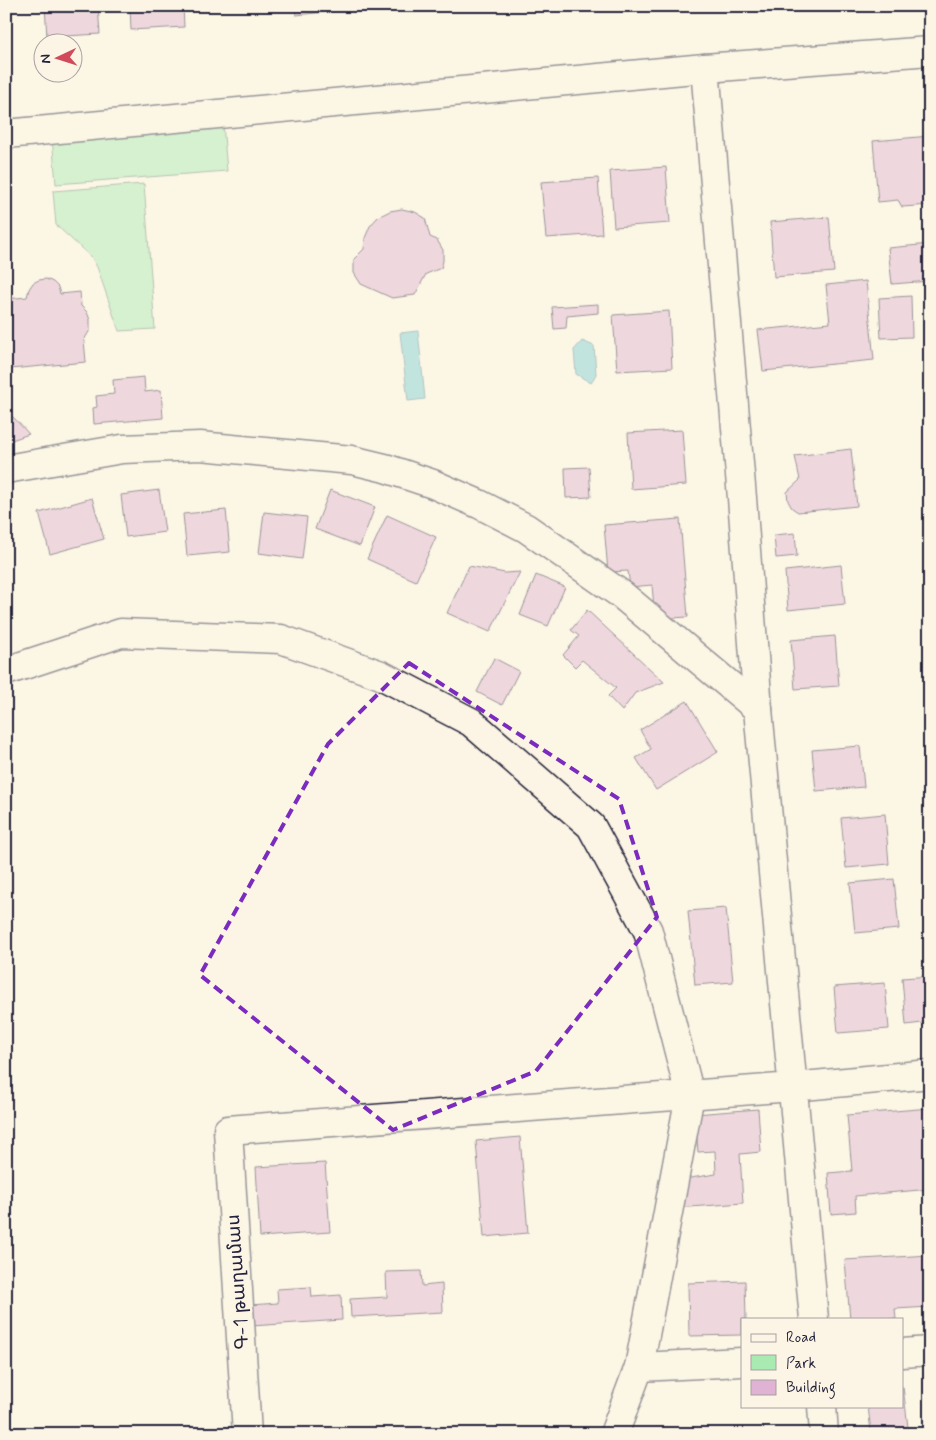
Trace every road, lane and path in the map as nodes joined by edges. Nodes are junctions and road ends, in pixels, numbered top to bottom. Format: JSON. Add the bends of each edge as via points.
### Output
{"nodes":[{"id":1,"x":930,"y":51,"type":"edge"},
{"id":2,"x":705,"y":68,"type":"junction"},
{"id":3,"x":6,"y":134,"type":"edge"},
{"id":4,"x":6,"y":469,"type":"edge"},
{"id":5,"x":6,"y":671,"type":"edge"},
{"id":6,"x":758,"y":709,"type":"junction"},
{"id":7,"x":930,"y":1074,"type":"edge"},
{"id":8,"x":793,"y":1087,"type":"junction"},
{"id":9,"x":690,"y":1095,"type":"junction"},
{"id":10,"x":814,"y":1318,"type":"edge"},
{"id":11,"x":930,"y":1351,"type":"edge"},
{"id":12,"x":904,"y":1353,"type":"edge"},
{"id":13,"x":741,"y":1362,"type":"edge"},
{"id":14,"x":639,"y":1367,"type":"junction"},
{"id":15,"x":822,"y":1408,"type":"edge"},
{"id":16,"x":247,"y":1434,"type":"edge"},
{"id":17,"x":614,"y":1434,"type":"edge"},
{"id":18,"x":824,"y":1434,"type":"edge"}],
"edges":[{"from":1,"to":2,"type":"street"},
{"from":2,"to":3,"type":"street"},
{"from":2,"to":6,"type":"street"},
{"from":4,"to":6,"type":"street","via":[[122,449],[200,446],[352,460],[385,468],[433,484],[526,528],[622,595]]},
{"from":5,"to":9,"type":"street","via":[[121,633],[281,638],[381,675],[471,722],[591,826],[648,931]]},
{"from":6,"to":8,"type":"street"},
{"from":7,"to":8,"type":"street"},
{"from":8,"to":9,"type":"street"},
{"from":8,"to":10,"type":"street"},
{"from":9,"to":14,"type":"street"},
{"from":9,"to":16,"type":"street","name":"Գ-1 թաղամաս","via":[[228,1130]]},
{"from":11,"to":12,"type":"street"},
{"from":13,"to":14,"type":"street"},
{"from":14,"to":17,"type":"street"},
{"from":15,"to":18,"type":"street"}]}
